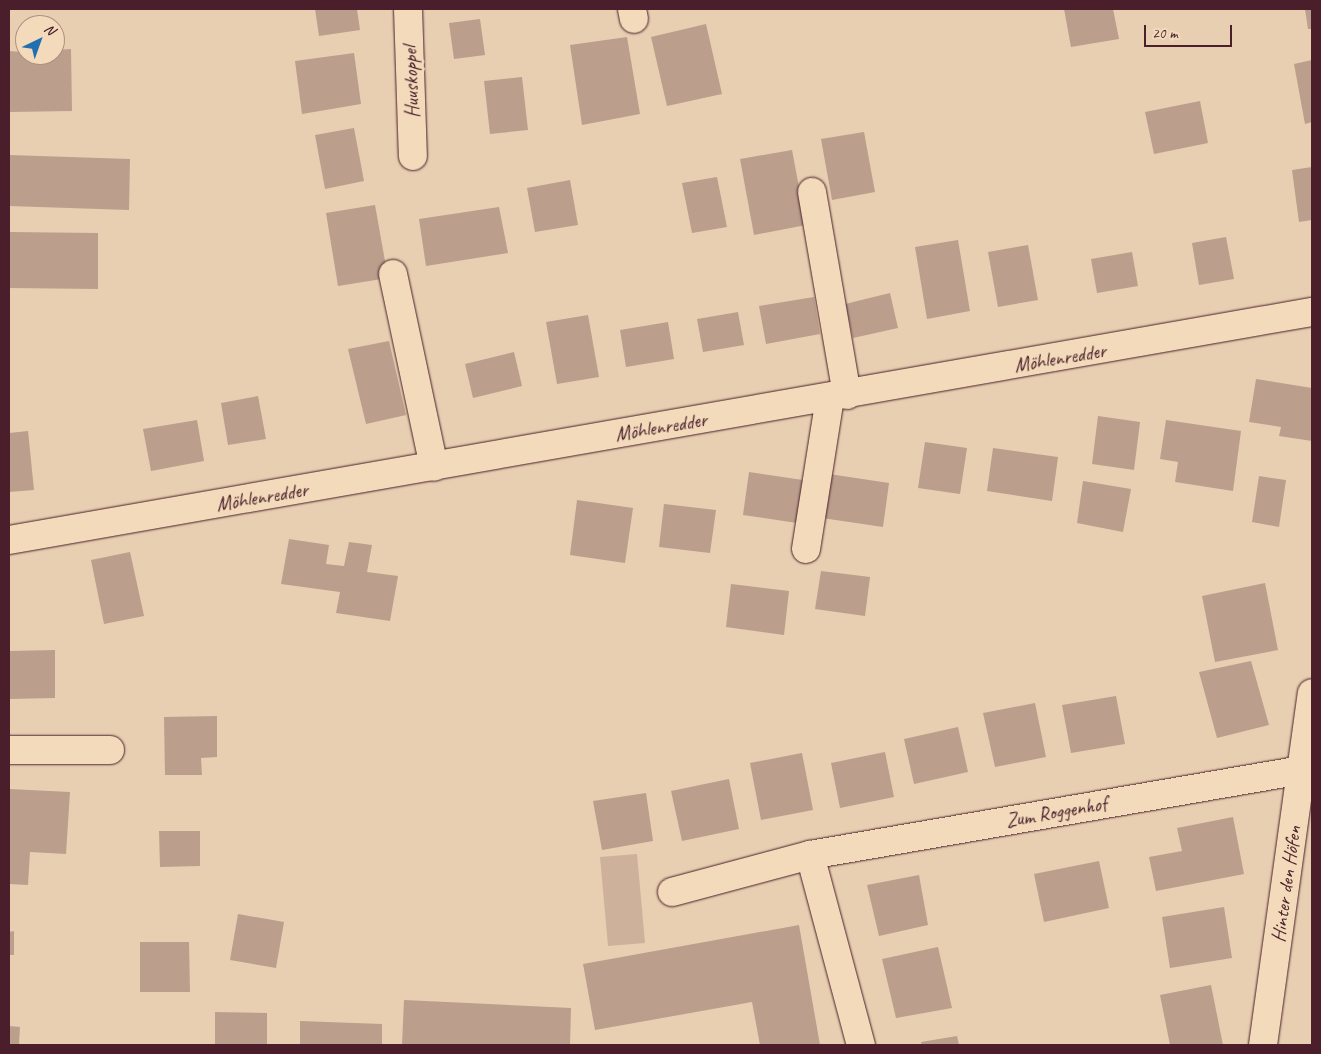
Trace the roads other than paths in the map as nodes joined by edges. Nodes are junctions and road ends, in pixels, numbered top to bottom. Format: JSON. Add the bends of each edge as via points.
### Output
{"nodes":[{"id":1,"x":408,"y":9,"type":"edge"},
{"id":2,"x":413,"y":156,"type":"dead end"},
{"id":3,"x":812,"y":192,"type":"dead end"},
{"id":4,"x":393,"y":274,"type":"dead end"},
{"id":5,"x":1312,"y":312,"type":"edge"},
{"id":6,"x":839,"y":396,"type":"junction"},
{"id":7,"x":434,"y":467,"type":"junction"},
{"id":8,"x":9,"y":540,"type":"edge"},
{"id":9,"x":806,"y":549,"type":"dead end"},
{"id":10,"x":1312,"y":694,"type":"edge"},
{"id":11,"x":9,"y":750,"type":"edge"},
{"id":12,"x":110,"y":750,"type":"dead end"},
{"id":13,"x":1302,"y":770,"type":"junction"},
{"id":14,"x":810,"y":855,"type":"junction"},
{"id":15,"x":672,"y":892,"type":"dead end"},
{"id":16,"x":861,"y":1045,"type":"edge"},
{"id":17,"x":1263,"y":1045,"type":"edge"}],
"edges":[{"from":1,"to":2,"type":"street","name":"Huuskoppel"},
{"from":3,"to":6,"type":"street"},
{"from":4,"to":7,"type":"street"},
{"from":5,"to":6,"type":"street","name":"Möhlenredder"},
{"from":6,"to":7,"type":"street","name":"Möhlenredder"},
{"from":6,"to":9,"type":"street"},
{"from":7,"to":8,"type":"street","name":"Möhlenredder"},
{"from":10,"to":13,"type":"street","name":"Hinter den Höfen"},
{"from":11,"to":12,"type":"street"},
{"from":13,"to":14,"type":"street","name":"Zum Roggenhof"},
{"from":13,"to":17,"type":"street","name":"Hinter den Höfen"},
{"from":14,"to":15,"type":"street","name":"Zum Roggenhof"},
{"from":14,"to":16,"type":"street"}]}
